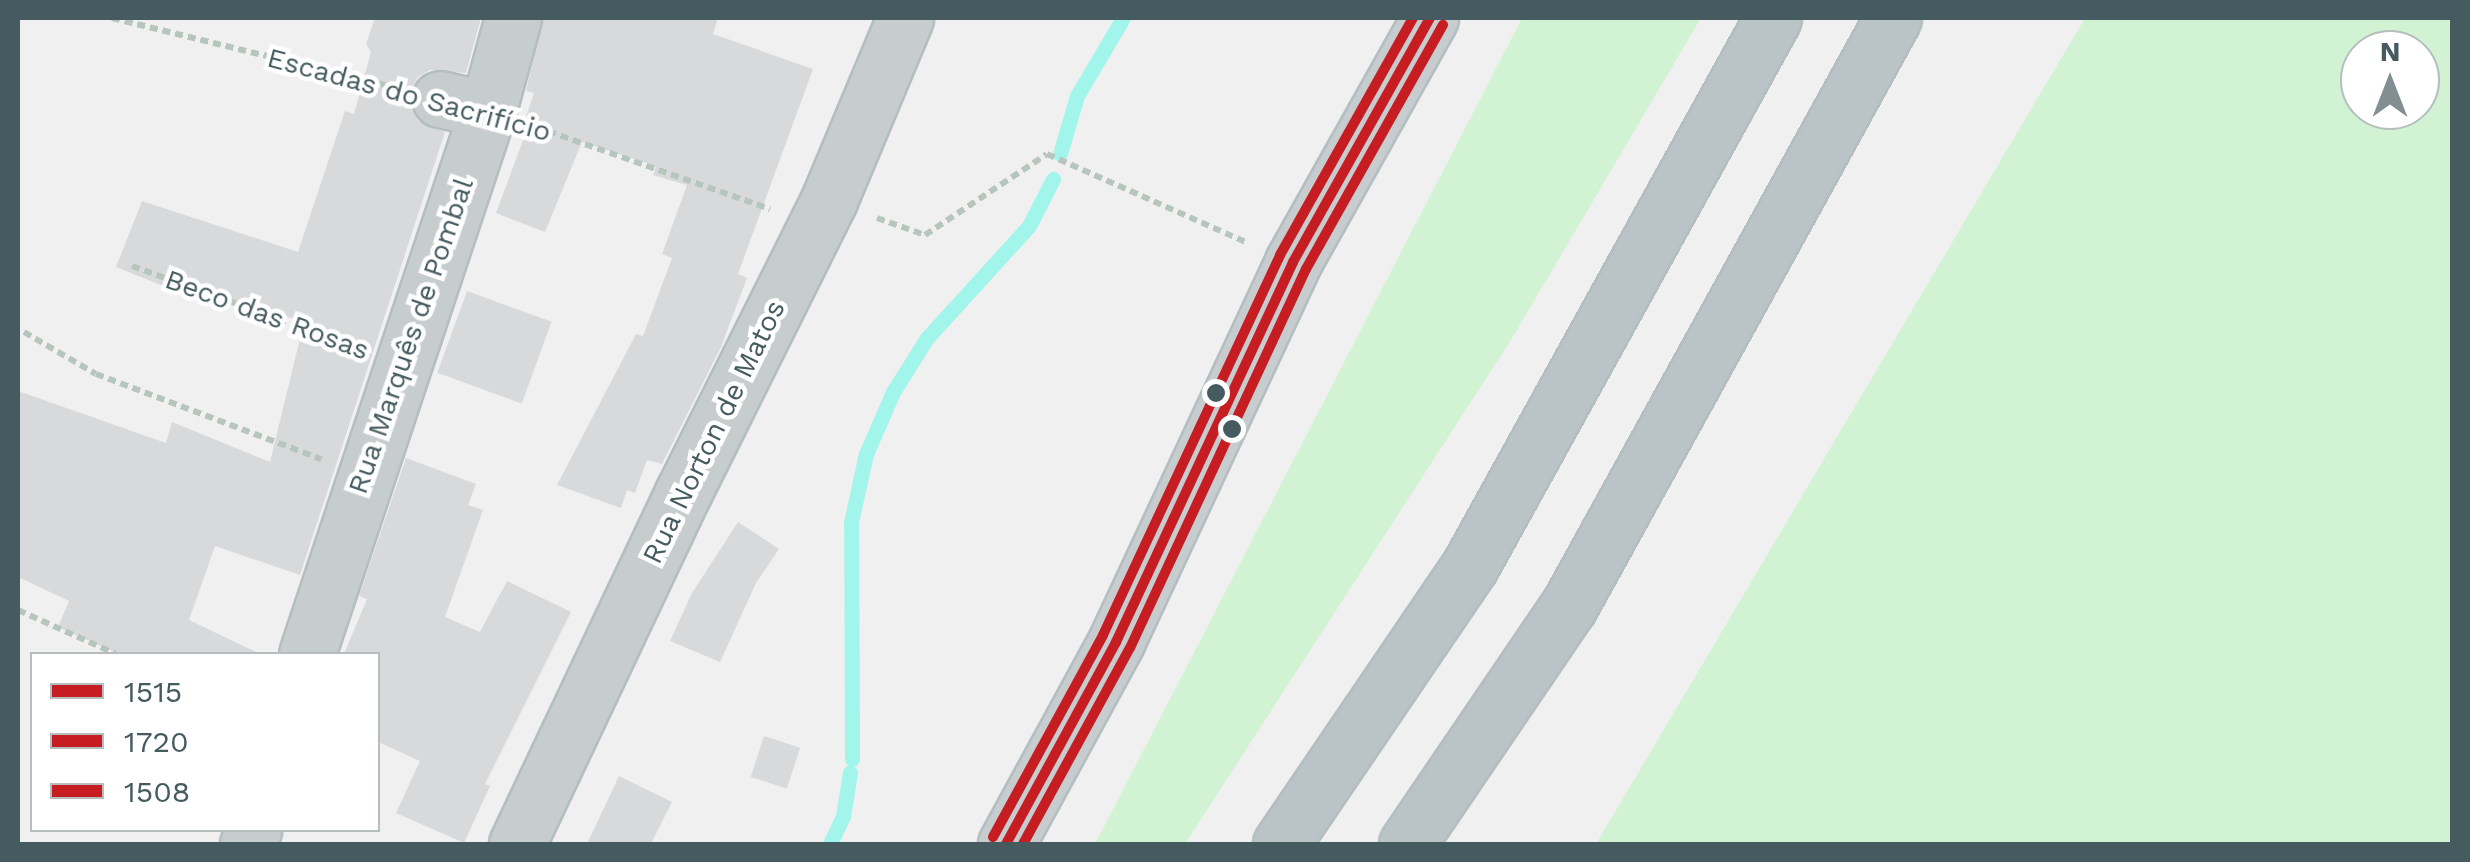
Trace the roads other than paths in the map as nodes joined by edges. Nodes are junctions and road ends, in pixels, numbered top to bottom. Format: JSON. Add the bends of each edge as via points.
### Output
{"nodes":[{"id":1,"x":513,"y":18,"type":"edge"},
{"id":2,"x":906,"y":18,"type":"edge"},
{"id":3,"x":1430,"y":18,"type":"edge"},
{"id":4,"x":1773,"y":18,"type":"edge"},
{"id":5,"x":1893,"y":18,"type":"edge"},
{"id":6,"x":307,"y":652,"type":"edge"},
{"id":7,"x":517,"y":844,"type":"edge"},
{"id":8,"x":1006,"y":844,"type":"edge"},
{"id":9,"x":1281,"y":844,"type":"edge"},
{"id":10,"x":1407,"y":844,"type":"edge"}],
"edges":[{"from":1,"to":6,"type":"street","name":"Rua Marquês de Pombal","via":[[464,105],[352,471]]},
{"from":2,"to":7,"type":"street","name":"Rua Norton de Matos","via":[[822,213]]},
{"from":3,"to":8,"type":"street","via":[[1293,262],[1116,642]]},
{"from":4,"to":9,"type":"highway","via":[[1470,566]]},
{"from":5,"to":10,"type":"highway","via":[[1569,606]]}]}
